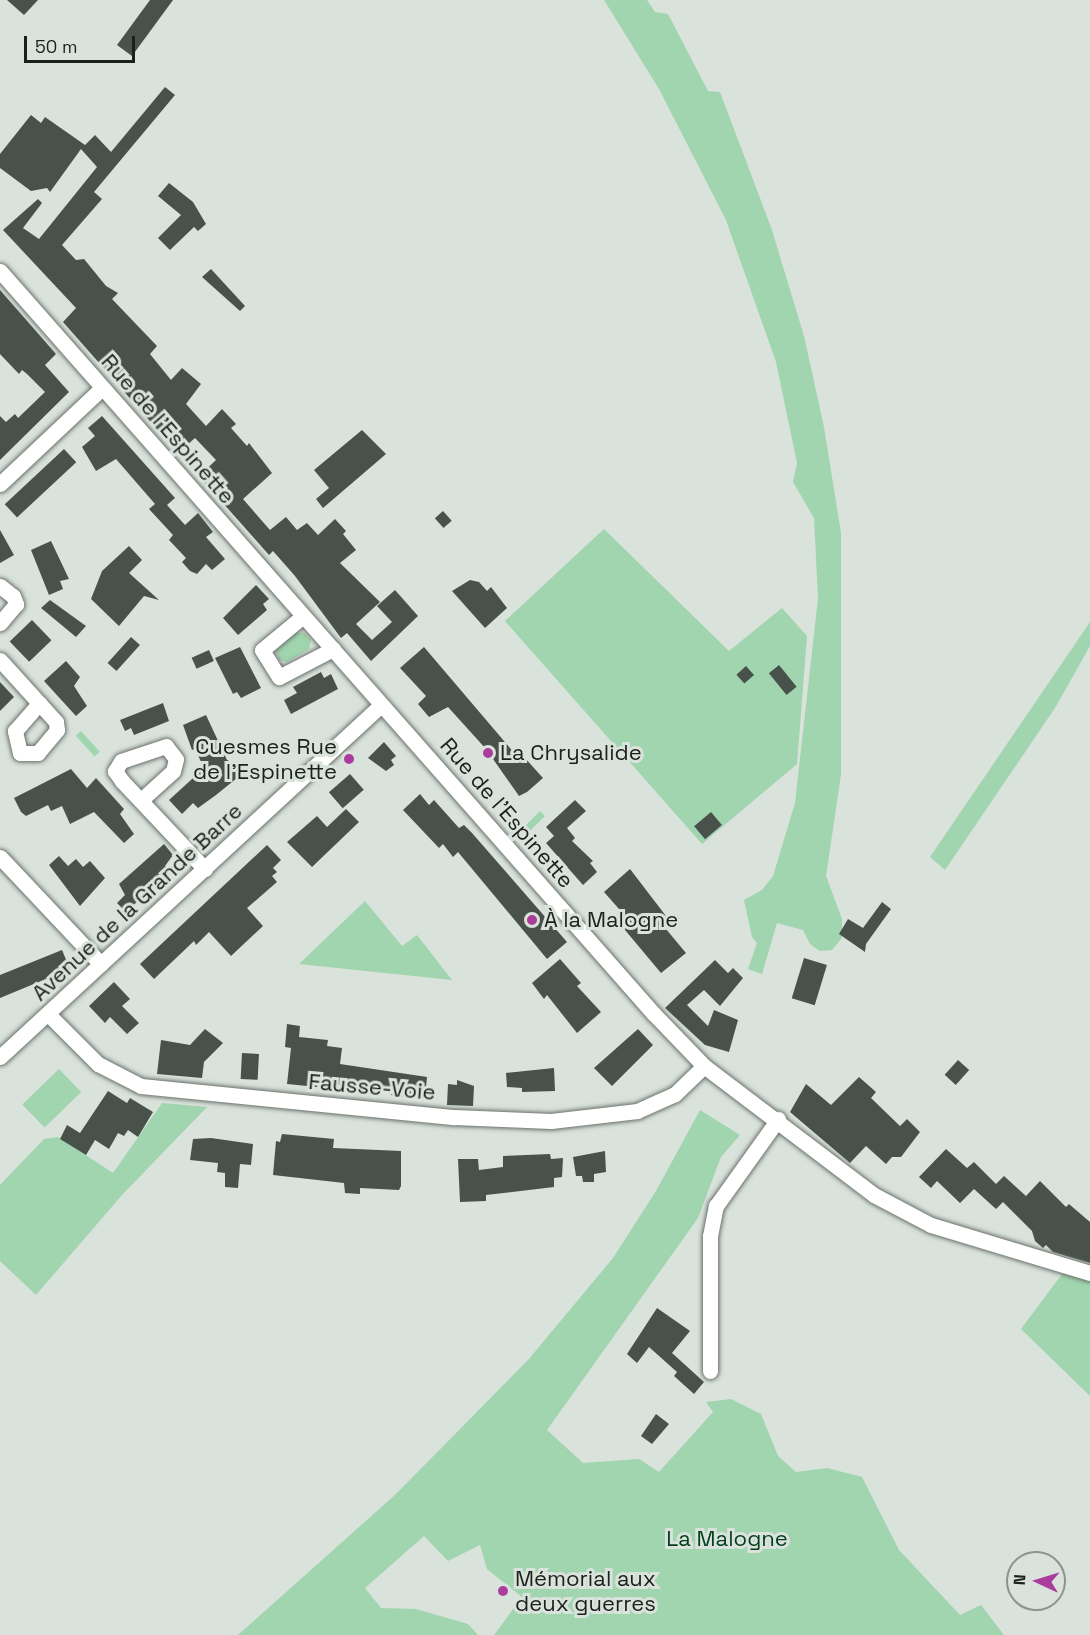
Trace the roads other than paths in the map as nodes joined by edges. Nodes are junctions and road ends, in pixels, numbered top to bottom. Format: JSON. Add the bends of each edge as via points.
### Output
{"nodes":[{"id":1,"x":0,"y":271,"type":"edge"},
{"id":2,"x":102,"y":388,"type":"junction"},
{"id":3,"x":0,"y":484,"type":"edge"},
{"id":4,"x":0,"y":586,"type":"edge"},
{"id":5,"x":303,"y":616,"type":"junction"},
{"id":6,"x":0,"y":623,"type":"edge"},
{"id":7,"x":333,"y":649,"type":"junction"},
{"id":8,"x":0,"y":660,"type":"edge"},
{"id":9,"x":39,"y":704,"type":"dead end"},
{"id":10,"x":381,"y":705,"type":"junction"},
{"id":11,"x":141,"y":800,"type":"dead end"},
{"id":12,"x":0,"y":857,"type":"edge"},
{"id":13,"x":205,"y":869,"type":"junction"},
{"id":14,"x":101,"y":964,"type":"junction"},
{"id":15,"x":48,"y":1014,"type":"junction"},
{"id":16,"x":0,"y":1058,"type":"edge"},
{"id":17,"x":704,"y":1066,"type":"junction"},
{"id":18,"x":778,"y":1119,"type":"junction"},
{"id":19,"x":1090,"y":1273,"type":"edge"},
{"id":20,"x":710,"y":1371,"type":"dead end"}],
"edges":[{"from":1,"to":2,"type":"street","name":"Rue de l'Espinette"},
{"from":2,"to":3,"type":"street"},
{"from":2,"to":5,"type":"street","name":"Rue de l'Espinette"},
{"from":4,"to":6,"type":"street","via":[[13,596],[16,604]]},
{"from":5,"to":7,"type":"street","name":"Rue de l'Espinette"},
{"from":5,"to":7,"type":"street","via":[[262,650],[279,677]]},
{"from":7,"to":10,"type":"street","name":"Rue de l'Espinette"},
{"from":8,"to":9,"type":"street"},
{"from":10,"to":13,"type":"street","name":"Avenue de la Grande Barre"},
{"from":10,"to":17,"type":"street","name":"Rue de l'Espinette"},
{"from":11,"to":13,"type":"street"},
{"from":12,"to":14,"type":"street"},
{"from":13,"to":14,"type":"street","name":"Avenue de la Grande Barre"},
{"from":14,"to":15,"type":"street","name":"Avenue de la Grande Barre"},
{"from":15,"to":16,"type":"street","name":"Avenue de la Grande Barre"},
{"from":15,"to":17,"type":"street","name":"Fausse-Voie","via":[[98,1064],[141,1086],[454,1117],[551,1121],[637,1111],[675,1094]]},
{"from":17,"to":18,"type":"street","name":"Rue de l'Espinette"},
{"from":18,"to":19,"type":"street","name":"Rue de l'Espinette","via":[[874,1195],[931,1225]]},
{"from":18,"to":20,"type":"street","via":[[716,1206],[710,1236]]}]}
